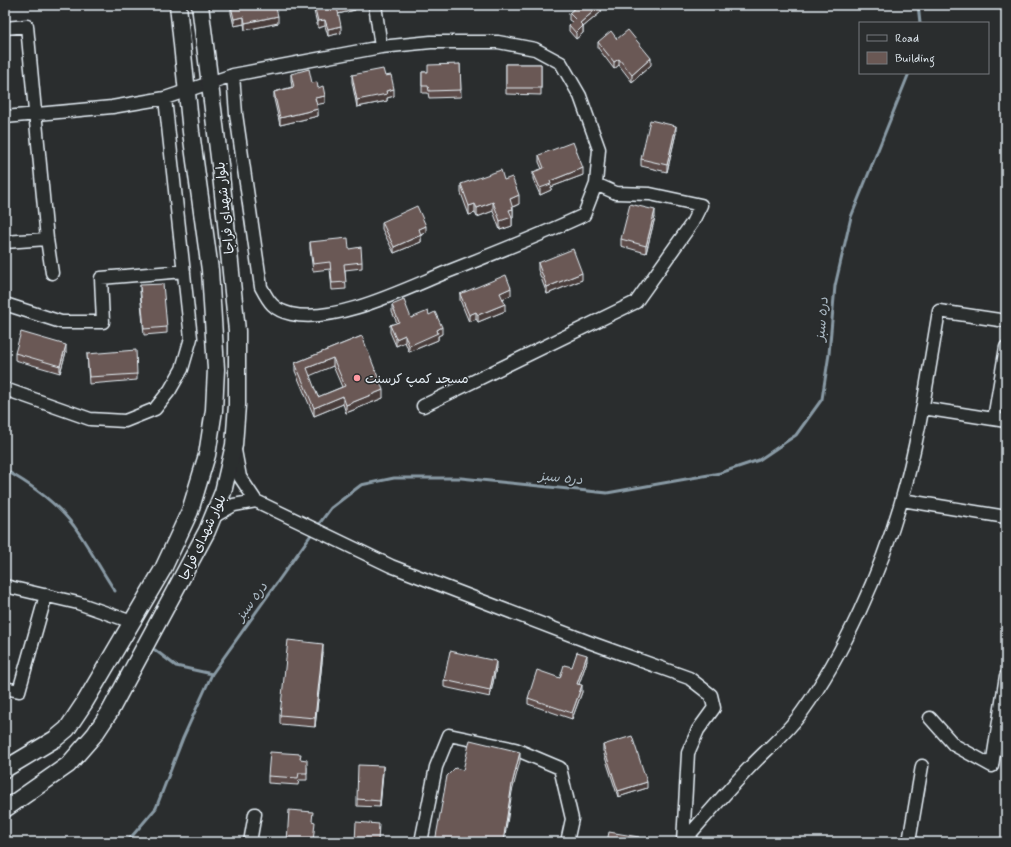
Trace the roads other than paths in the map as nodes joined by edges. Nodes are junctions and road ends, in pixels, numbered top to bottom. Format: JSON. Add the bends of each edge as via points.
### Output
{"nodes":[{"id":1,"x":178,"y":5,"type":"edge"},
{"id":2,"x":200,"y":5,"type":"edge"},
{"id":3,"x":375,"y":5,"type":"edge"},
{"id":4,"x":5,"y":28,"type":"edge"},
{"id":5,"x":381,"y":47,"type":"junction"},
{"id":6,"x":233,"y":75,"type":"junction"},
{"id":7,"x":210,"y":82,"type":"junction"},
{"id":8,"x":187,"y":90,"type":"junction"},
{"id":9,"x":165,"y":98,"type":"junction"},
{"id":10,"x":36,"y":114,"type":"junction"},
{"id":11,"x":5,"y":117,"type":"edge"},
{"id":12,"x":596,"y":184,"type":"junction"},
{"id":13,"x":47,"y":239,"type":"junction"},
{"id":14,"x":5,"y":242,"type":"edge"},
{"id":15,"x":184,"y":271,"type":"junction"},
{"id":16,"x":52,"y":273,"type":"dead end"},
{"id":17,"x":5,"y":304,"type":"edge"},
{"id":18,"x":1006,"y":321,"type":"edge"},
{"id":19,"x":1006,"y":346,"type":"edge"},
{"id":20,"x":5,"y":390,"type":"edge"},
{"id":21,"x":423,"y":406,"type":"dead end"},
{"id":22,"x":923,"y":408,"type":"junction"},
{"id":23,"x":994,"y":419,"type":"junction"},
{"id":24,"x":1006,"y":422,"type":"edge"},
{"id":25,"x":234,"y":445,"type":"junction"},
{"id":26,"x":902,"y":500,"type":"junction"},
{"id":27,"x":256,"y":501,"type":"junction"},
{"id":28,"x":213,"y":517,"type":"junction"},
{"id":29,"x":1006,"y":517,"type":"edge"},
{"id":30,"x":5,"y":586,"type":"edge"},
{"id":31,"x":46,"y":596,"type":"junction"},
{"id":32,"x":132,"y":622,"type":"junction"},
{"id":33,"x":1006,"y":676,"type":"edge"},
{"id":34,"x":5,"y":688,"type":"edge"},
{"id":35,"x":930,"y":718,"type":"dead end"},
{"id":36,"x":922,"y":766,"type":"dead end"},
{"id":37,"x":5,"y":769,"type":"edge"},
{"id":38,"x":5,"y":809,"type":"edge"},
{"id":39,"x":255,"y":814,"type":"dead end"},
{"id":40,"x":250,"y":842,"type":"edge"},
{"id":41,"x":420,"y":842,"type":"edge"},
{"id":42,"x":567,"y":842,"type":"edge"},
{"id":43,"x":683,"y":842,"type":"edge"},
{"id":44,"x":909,"y":842,"type":"edge"}],
"edges":[{"from":1,"to":8,"type":"main road","name":"بلوار شهدای فراجا"},
{"from":2,"to":7,"type":"main road","name":"بلوار شهدای فراجا"},
{"from":3,"to":5,"type":"street"},
{"from":4,"to":10,"type":"street","via":[[27,26]]},
{"from":5,"to":6,"type":"street"},
{"from":5,"to":12,"type":"street","via":[[431,42],[498,42],[535,49],[561,63],[580,96],[599,149]]},
{"from":6,"to":7,"type":"street"},
{"from":6,"to":12,"type":"street","via":[[236,114],[261,287],[271,305],[291,314],[322,315],[363,306],[542,235],[584,215]]},
{"from":7,"to":8,"type":"street"},
{"from":7,"to":25,"type":"main road","name":"بلوار شهدای فراجا","via":[[237,331]]},
{"from":8,"to":9,"type":"street"},
{"from":8,"to":32,"type":"main road","name":"بلوار شهدای فراجا","via":[[210,270],[216,369],[214,410],[207,455],[190,511],[163,569]]},
{"from":9,"to":10,"type":"street","via":[[112,107]]},
{"from":9,"to":15,"type":"street"},
{"from":10,"to":11,"type":"street"},
{"from":10,"to":13,"type":"street"},
{"from":12,"to":21,"type":"street","via":[[616,193],[650,194],[701,205],[692,223],[636,302]]},
{"from":13,"to":14,"type":"street"},
{"from":13,"to":16,"type":"street"},
{"from":15,"to":17,"type":"street","via":[[101,278],[103,322],[62,322]]},
{"from":15,"to":20,"type":"street","via":[[191,338],[182,369],[155,409],[125,421],[90,419]]},
{"from":18,"to":22,"type":"street","via":[[939,312]]},
{"from":19,"to":23,"type":"street"},
{"from":22,"to":23,"type":"street"},
{"from":22,"to":26,"type":"street"},
{"from":23,"to":24,"type":"street"},
{"from":25,"to":27,"type":"street","via":[[240,476]]},
{"from":25,"to":28,"type":"main road","name":"بلوار شهدای فراجا","via":[[223,492]]},
{"from":26,"to":29,"type":"street"},
{"from":26,"to":43,"type":"street","via":[[884,556],[853,624],[818,690],[801,714]]},
{"from":27,"to":28,"type":"street","via":[[234,505]]},
{"from":27,"to":43,"type":"street","via":[[391,566],[689,678],[711,695],[714,708],[698,730],[688,753]]},
{"from":28,"to":38,"type":"main road","name":"بلوار شهدای فراجا","via":[[142,656],[95,734],[68,765]]},
{"from":30,"to":31,"type":"street"},
{"from":31,"to":32,"type":"street","via":[[78,603]]},
{"from":31,"to":34,"type":"street","via":[[19,691]]},
{"from":32,"to":37,"type":"main road","name":"بلوار شهدای فراجا","via":[[67,729]]},
{"from":33,"to":35,"type":"street","via":[[992,766],[954,745]]},
{"from":36,"to":44,"type":"street"},
{"from":39,"to":40,"type":"street"},
{"from":41,"to":42,"type":"street","via":[[436,767],[449,735],[515,749],[560,768],[572,819]]}]}
